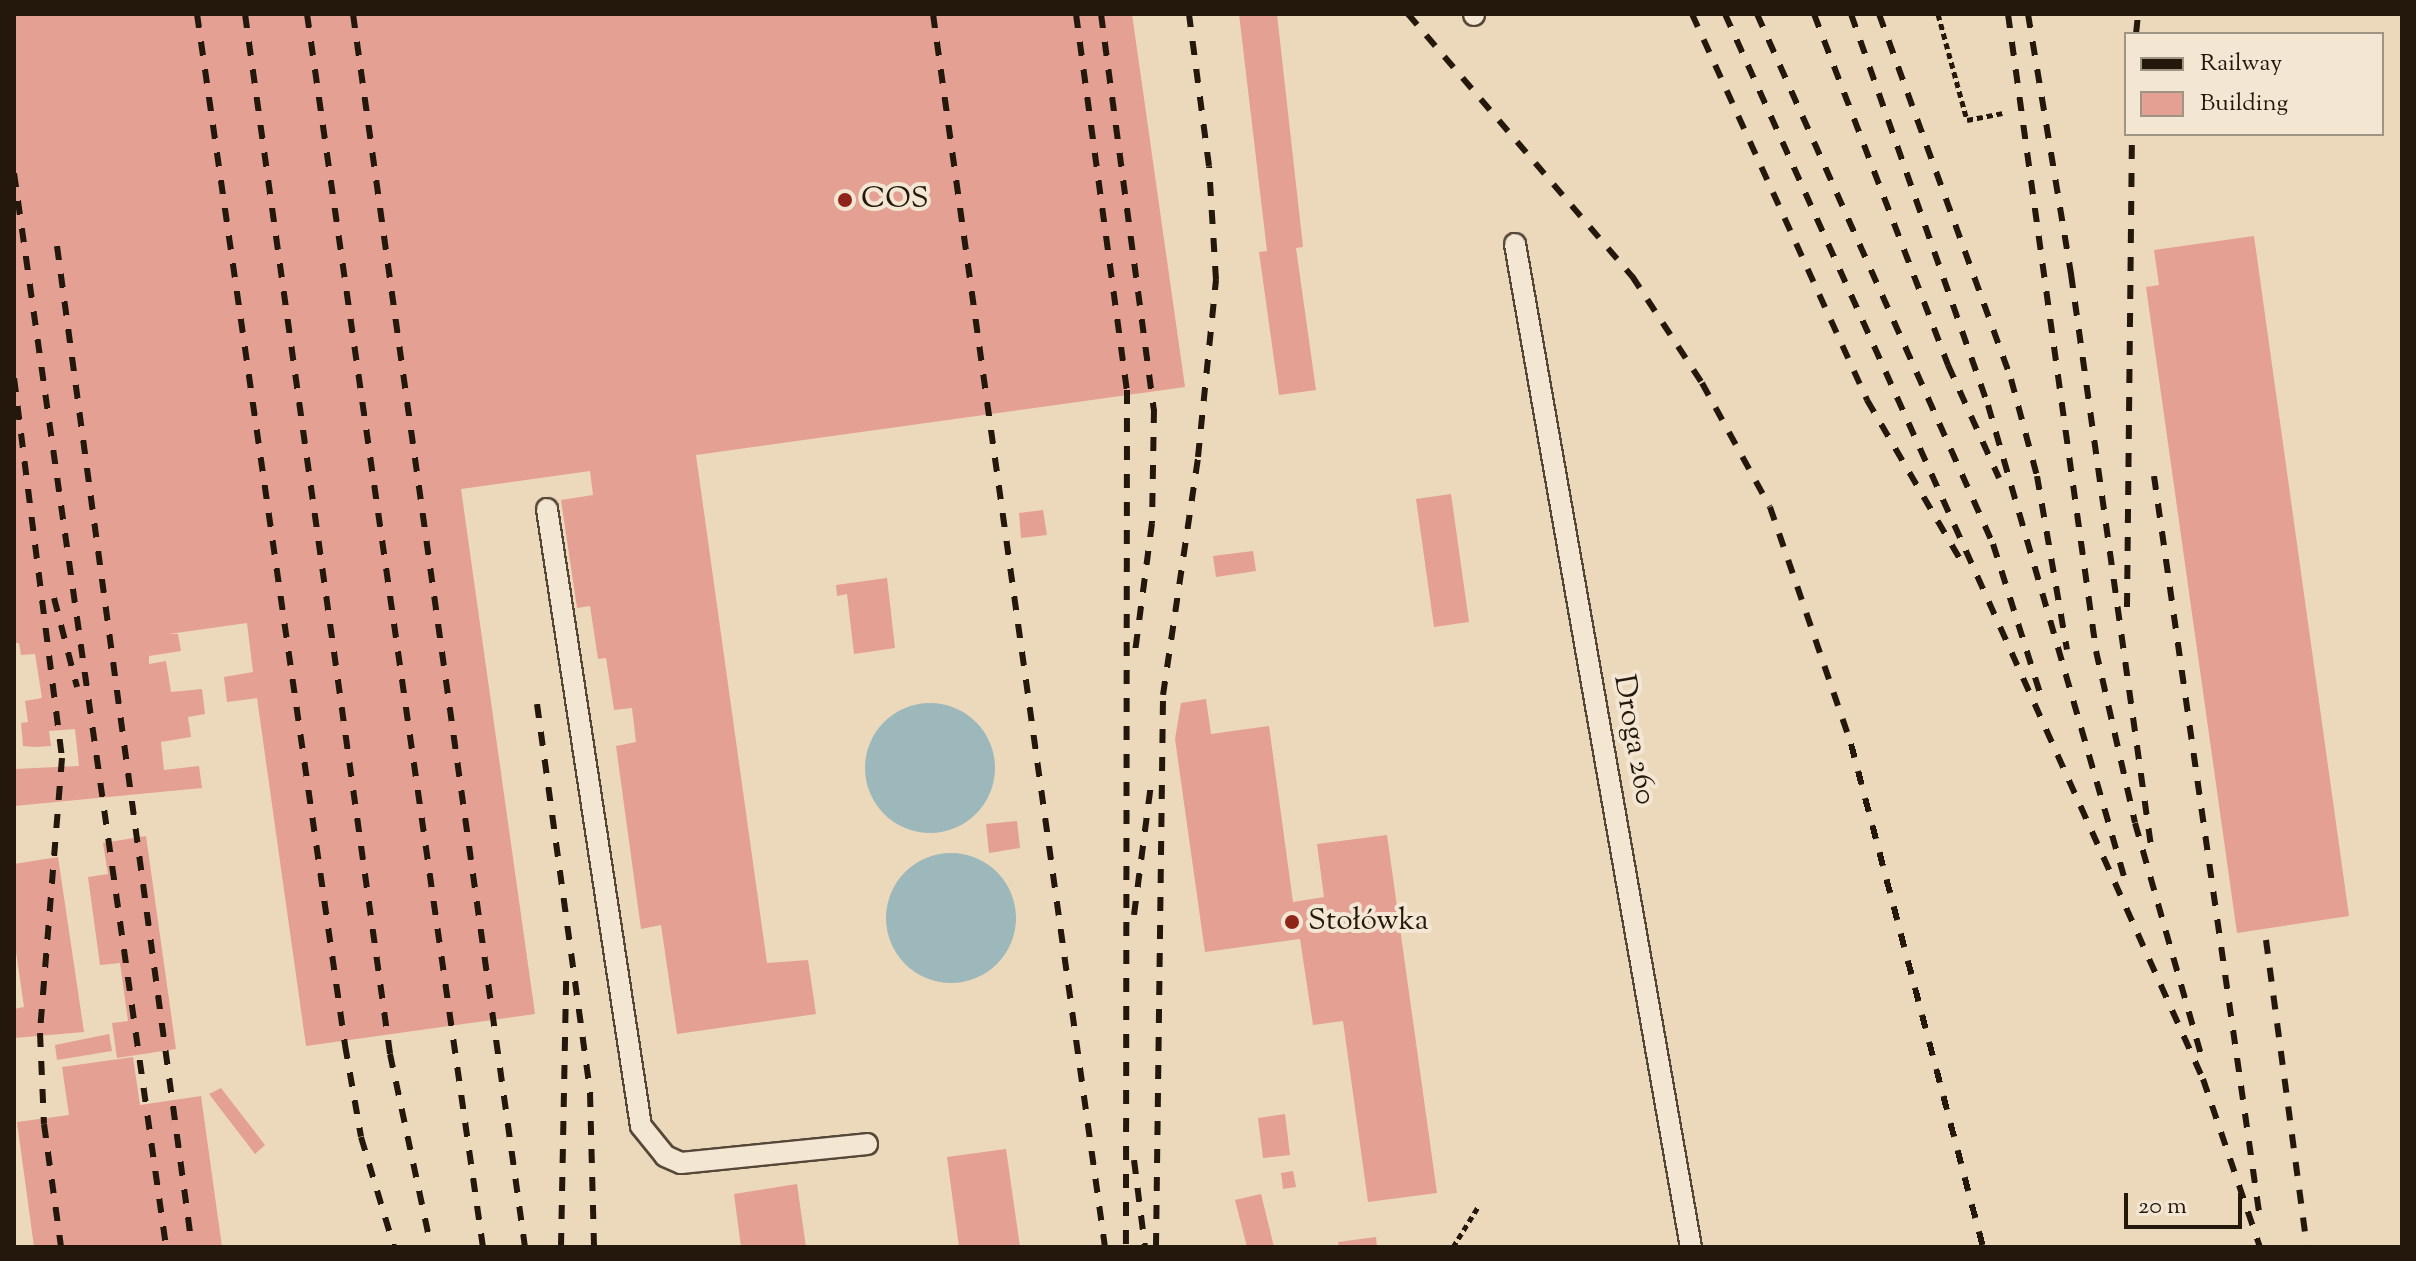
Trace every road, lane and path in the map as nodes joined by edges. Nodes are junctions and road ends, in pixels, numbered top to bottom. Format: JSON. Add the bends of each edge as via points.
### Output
{"nodes":[{"id":1,"x":1938,"y":14,"type":"edge"},
{"id":2,"x":2002,"y":113,"type":"dead end"},
{"id":3,"x":1515,"y":244,"type":"dead end"},
{"id":4,"x":547,"y":509,"type":"dead end"},
{"id":5,"x":867,"y":1144,"type":"dead end"},
{"id":6,"x":1478,"y":1207,"type":"dead end"},
{"id":7,"x":1453,"y":1247,"type":"edge"},
{"id":8,"x":1691,"y":1247,"type":"edge"}],
"edges":[{"from":1,"to":2,"type":"path","via":[[1967,120]]},
{"from":3,"to":8,"type":"lane","name":"Droga 260"},
{"from":4,"to":5,"type":"lane","via":[[641,1126],[665,1156],[681,1163]]},
{"from":6,"to":7,"type":"path"}]}
